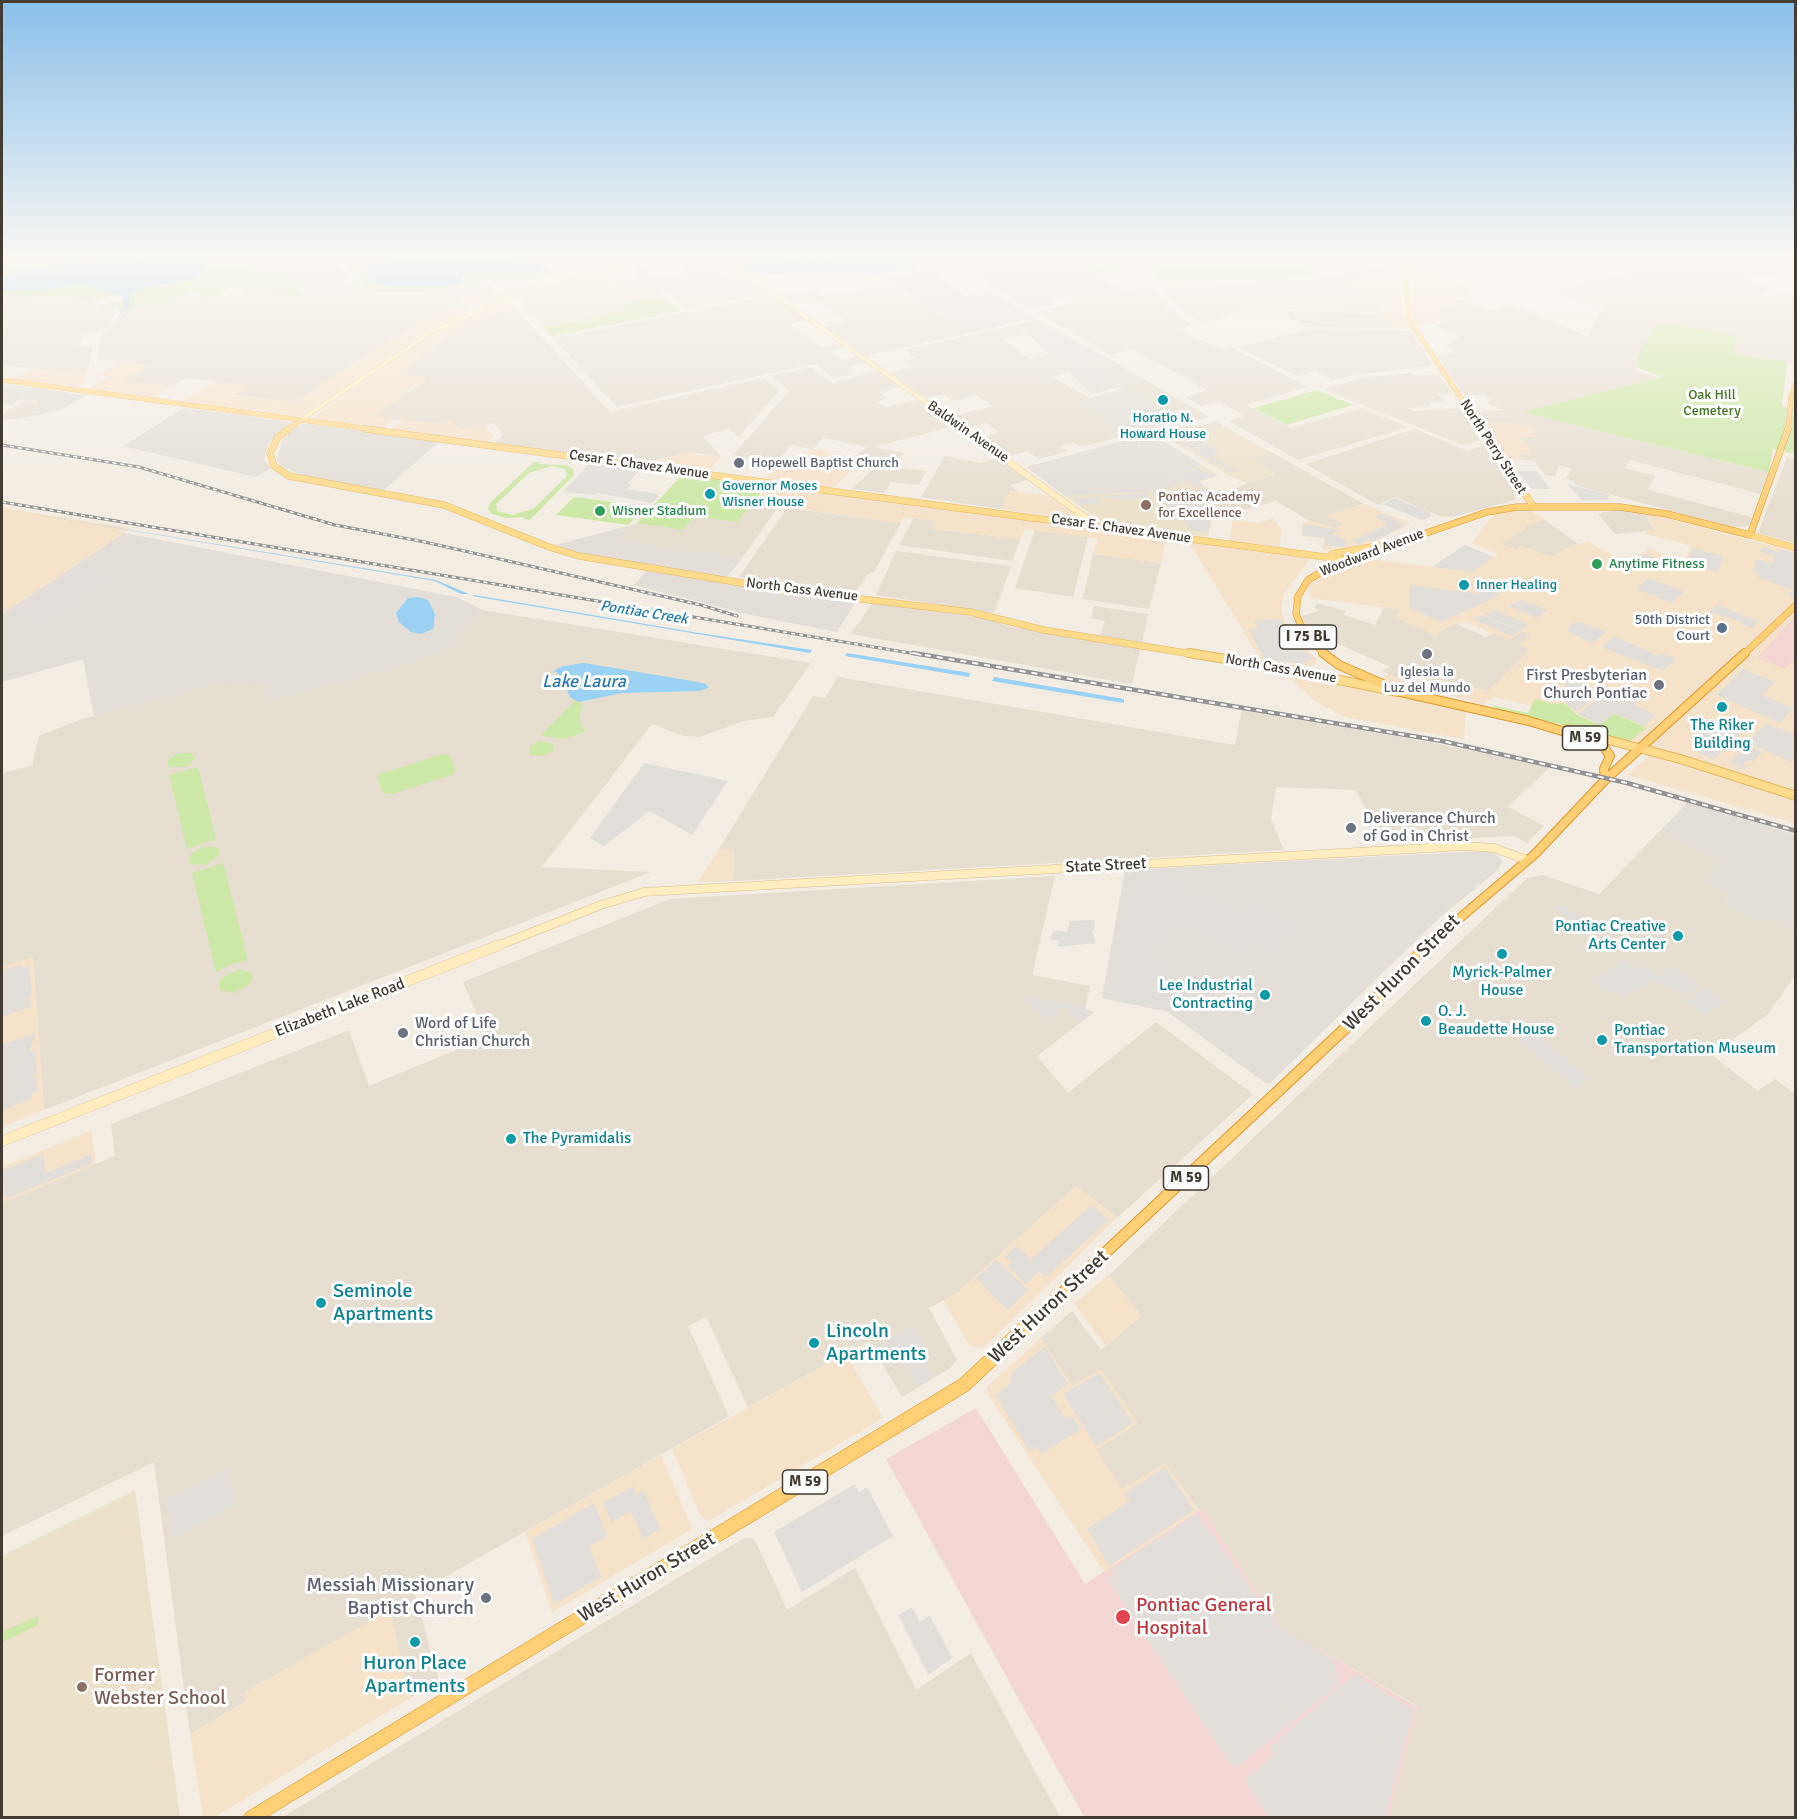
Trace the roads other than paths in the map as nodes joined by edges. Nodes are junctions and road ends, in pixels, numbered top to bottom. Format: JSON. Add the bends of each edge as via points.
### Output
{"nodes":[{"id":1,"x":416,"y":341,"type":"edge"},
{"id":2,"x":839,"y":341,"type":"edge"},
{"id":3,"x":1423,"y":341,"type":"edge"},
{"id":4,"x":2,"y":380,"type":"edge"},
{"id":5,"x":1796,"y":384,"type":"edge"},
{"id":6,"x":301,"y":420,"type":"junction"},
{"id":7,"x":1533,"y":506,"type":"junction"},
{"id":8,"x":1096,"y":525,"type":"junction"},
{"id":9,"x":1750,"y":535,"type":"junction"},
{"id":10,"x":1388,"y":544,"type":"junction"},
{"id":11,"x":1796,"y":548,"type":"edge"},
{"id":12,"x":1305,"y":553,"type":"junction"},
{"id":13,"x":1348,"y":560,"type":"junction"},
{"id":14,"x":1795,"y":606,"type":"edge"},
{"id":15,"x":1281,"y":668,"type":"junction"},
{"id":16,"x":1356,"y":674,"type":"junction"},
{"id":17,"x":1401,"y":692,"type":"junction"},
{"id":18,"x":1530,"y":721,"type":"junction"},
{"id":19,"x":1641,"y":748,"type":"junction"},
{"id":20,"x":1605,"y":780,"type":"junction"},
{"id":21,"x":1796,"y":796,"type":"edge"},
{"id":22,"x":1527,"y":860,"type":"junction"},
{"id":23,"x":682,"y":888,"type":"joint"},
{"id":24,"x":2,"y":1141,"type":"edge"},
{"id":25,"x":251,"y":1818,"type":"edge"}],
"edges":[{"from":1,"to":6,"type":"main road"},
{"from":2,"to":8,"type":"main road","name":"Baldwin Avenue"},
{"from":3,"to":7,"type":"main road","name":"North Perry Street"},
{"from":4,"to":6,"type":"main road","name":"Cesar E. Chavez Avenue"},
{"from":5,"to":9,"type":"highway","via":[[1788,432]]},
{"from":6,"to":8,"type":"main road","name":"Cesar E. Chavez Avenue"},
{"from":6,"to":15,"type":"main road","name":"North Cass Avenue","via":[[278,437],[270,453],[274,466],[289,476],[444,505],[579,556],[778,589],[970,612],[1044,630]]},
{"from":7,"to":9,"type":"highway","name":"Woodward Avenue","number":"I 75 BL","via":[[1643,509]]},
{"from":7,"to":10,"type":"highway","name":"Woodward Avenue","number":"I 75 BL","via":[[1488,512]]},
{"from":8,"to":12,"type":"main road","name":"Cesar E. Chavez Avenue"},
{"from":9,"to":11,"type":"main road","name":"Woodward Avenue","number":"I 75 BL"},
{"from":10,"to":12,"type":"main road","via":[[1340,554]]},
{"from":10,"to":13,"type":"highway","name":"Woodward Avenue","number":"I 75 BL"},
{"from":12,"to":13,"type":"main road","name":"Cesar E. Chavez Avenue"},
{"from":13,"to":16,"type":"highway","name":"Woodward Avenue","number":"I 75 BL","via":[[1308,580],[1296,606],[1299,623],[1310,641]]},
{"from":14,"to":19,"type":"highway","name":"West Huron Street","number":"M 59"},
{"from":15,"to":16,"type":"main road"},
{"from":15,"to":17,"type":"main road","name":"North Cass Avenue"},
{"from":16,"to":17,"type":"highway","name":"Woodward Avenue","number":"I 75 BL"},
{"from":17,"to":18,"type":"highway","name":"Woodward Avenue","number":"I 75 BL"},
{"from":18,"to":19,"type":"main road","name":"Woodward Avenue","number":"I 75 BL"},
{"from":18,"to":20,"type":"highway","number":"M 59","via":[[1604,747],[1610,756],[1604,769]]},
{"from":19,"to":20,"type":"highway","name":"West Huron Street","number":"M 59"},
{"from":19,"to":21,"type":"main road","name":"Woodward Avenue","number":"I 75 BL"},
{"from":20,"to":22,"type":"highway","name":"West Huron Street","number":"M 59"},
{"from":22,"to":23,"type":"main road","name":"State Street","via":[[1494,848],[1465,846]]},
{"from":22,"to":25,"type":"highway","name":"West Huron Street","number":"M 59","via":[[1450,924],[1354,1020],[964,1385]]},
{"from":23,"to":24,"type":"main road","name":"Elizabeth Lake Road","via":[[644,892],[601,905]]}]}
